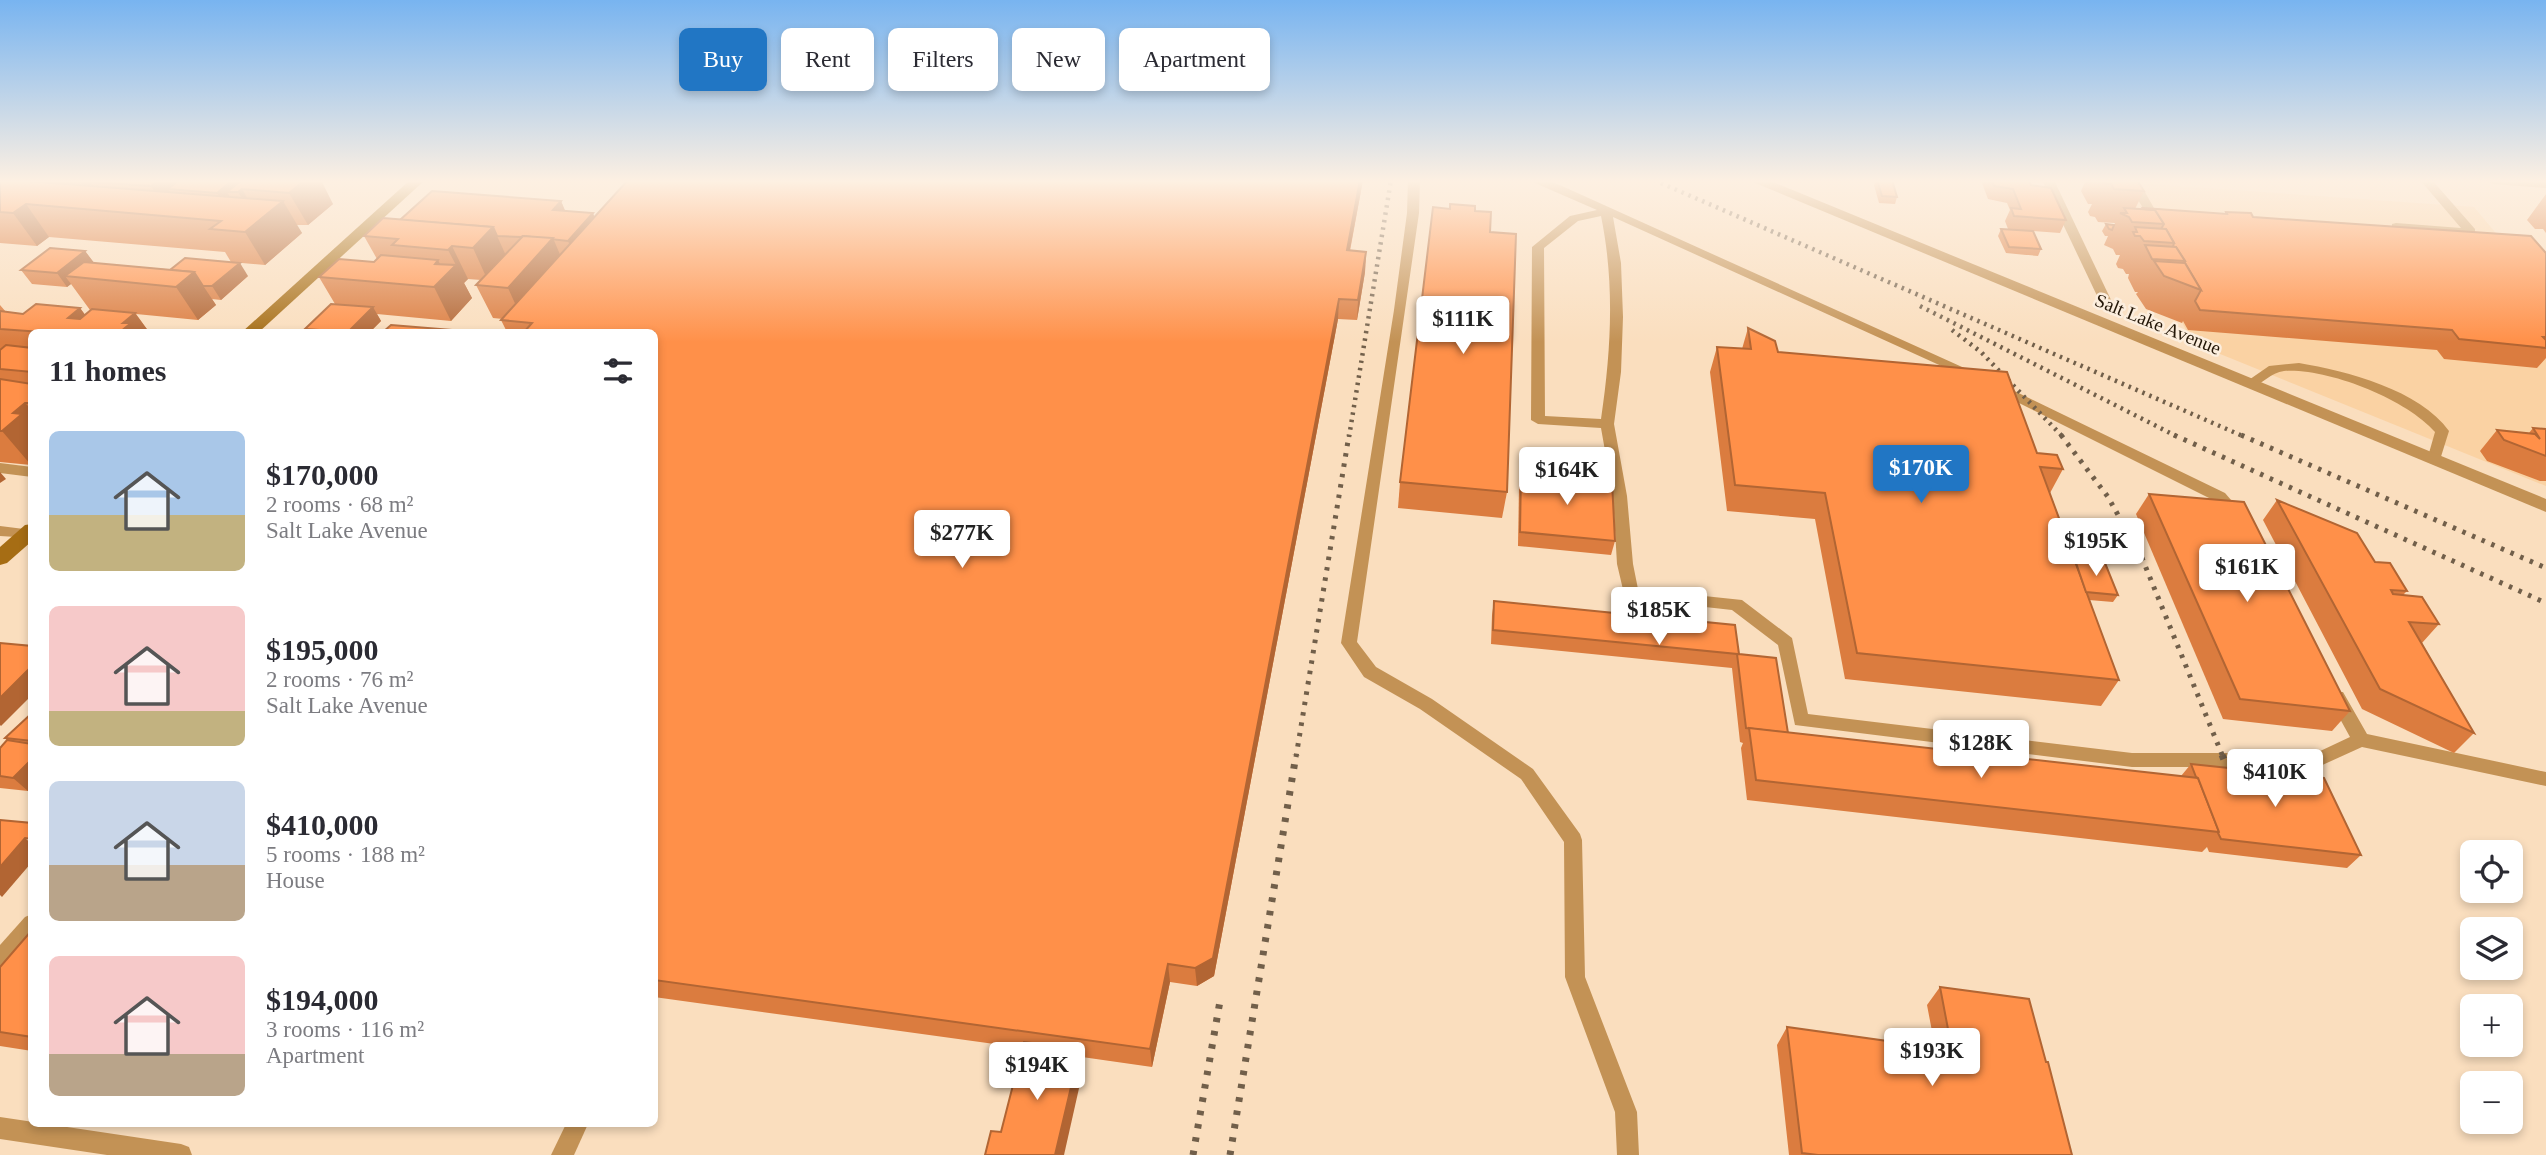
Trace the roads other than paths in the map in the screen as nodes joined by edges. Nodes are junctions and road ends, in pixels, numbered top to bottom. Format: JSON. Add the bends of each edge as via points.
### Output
{"nodes":[{"id":1,"x":358,"y":234,"type":"edge"},
{"id":2,"x":1410,"y":234,"type":"edge"},
{"id":3,"x":1554,"y":234,"type":"edge"},
{"id":4,"x":1612,"y":234,"type":"edge"},
{"id":5,"x":1655,"y":234,"type":"edge"},
{"id":6,"x":1886,"y":234,"type":"edge"},
{"id":7,"x":2074,"y":234,"type":"edge"},
{"id":8,"x":2106,"y":302,"type":"dead end"},
{"id":9,"x":253,"y":329,"type":"edge"},
{"id":10,"x":2250,"y":384,"type":"junction"},
{"id":11,"x":1607,"y":424,"type":"junction"},
{"id":12,"x":2434,"y":460,"type":"junction"},
{"id":13,"x":0,"y":468,"type":"edge"},
{"id":14,"x":28,"y":472,"type":"edge"},
{"id":15,"x":2546,"y":506,"type":"edge"},
{"id":16,"x":2241,"y":525,"type":"edge"},
{"id":17,"x":0,"y":531,"type":"edge"},
{"id":18,"x":28,"y":532,"type":"edge"},
{"id":19,"x":28,"y":533,"type":"edge"},
{"id":20,"x":0,"y":558,"type":"edge"},
{"id":21,"x":2328,"y":680,"type":"edge"},
{"id":22,"x":2361,"y":740,"type":"junction"},
{"id":23,"x":2546,"y":779,"type":"edge"},
{"id":24,"x":28,"y":928,"type":"edge"},
{"id":25,"x":0,"y":960,"type":"edge"},
{"id":26,"x":576,"y":1127,"type":"edge"},
{"id":27,"x":0,"y":1128,"type":"edge"},
{"id":28,"x":181,"y":1155,"type":"edge"},
{"id":29,"x":562,"y":1155,"type":"edge"},
{"id":30,"x":1628,"y":1155,"type":"edge"}],
"edges":[{"from":1,"to":9,"type":"main road"},
{"from":2,"to":30,"type":"lane","via":[[1349,643],[1370,672],[1426,704],[1527,774],[1573,839],[1575,977],[1626,1112]]},
{"from":3,"to":11,"type":"lane","via":[[1538,247],[1538,420]]},
{"from":4,"to":11,"type":"lane","via":[[1615,375]]},
{"from":5,"to":16,"type":"lane","via":[[2032,403],[2220,497]]},
{"from":6,"to":10,"type":"street","name":"Salt Lake Avenue"},
{"from":7,"to":8,"type":"lane"},
{"from":10,"to":12,"type":"street","name":"Salt Lake Avenue"},
{"from":10,"to":12,"type":"lane","via":[[2283,366],[2312,367],[2393,396],[2436,420],[2442,431]]},
{"from":11,"to":22,"type":"lane","via":[[1631,594],[1736,604],[1786,642],[1801,720],[2132,760],[2318,760]]},
{"from":12,"to":15,"type":"street","name":"Salt Lake Avenue"},
{"from":13,"to":14,"type":"lane"},
{"from":17,"to":18,"type":"lane"},
{"from":19,"to":20,"type":"main road"},
{"from":21,"to":22,"type":"lane"},
{"from":22,"to":23,"type":"lane"},
{"from":24,"to":25,"type":"lane"},
{"from":26,"to":29,"type":"lane"},
{"from":27,"to":28,"type":"lane"}]}
